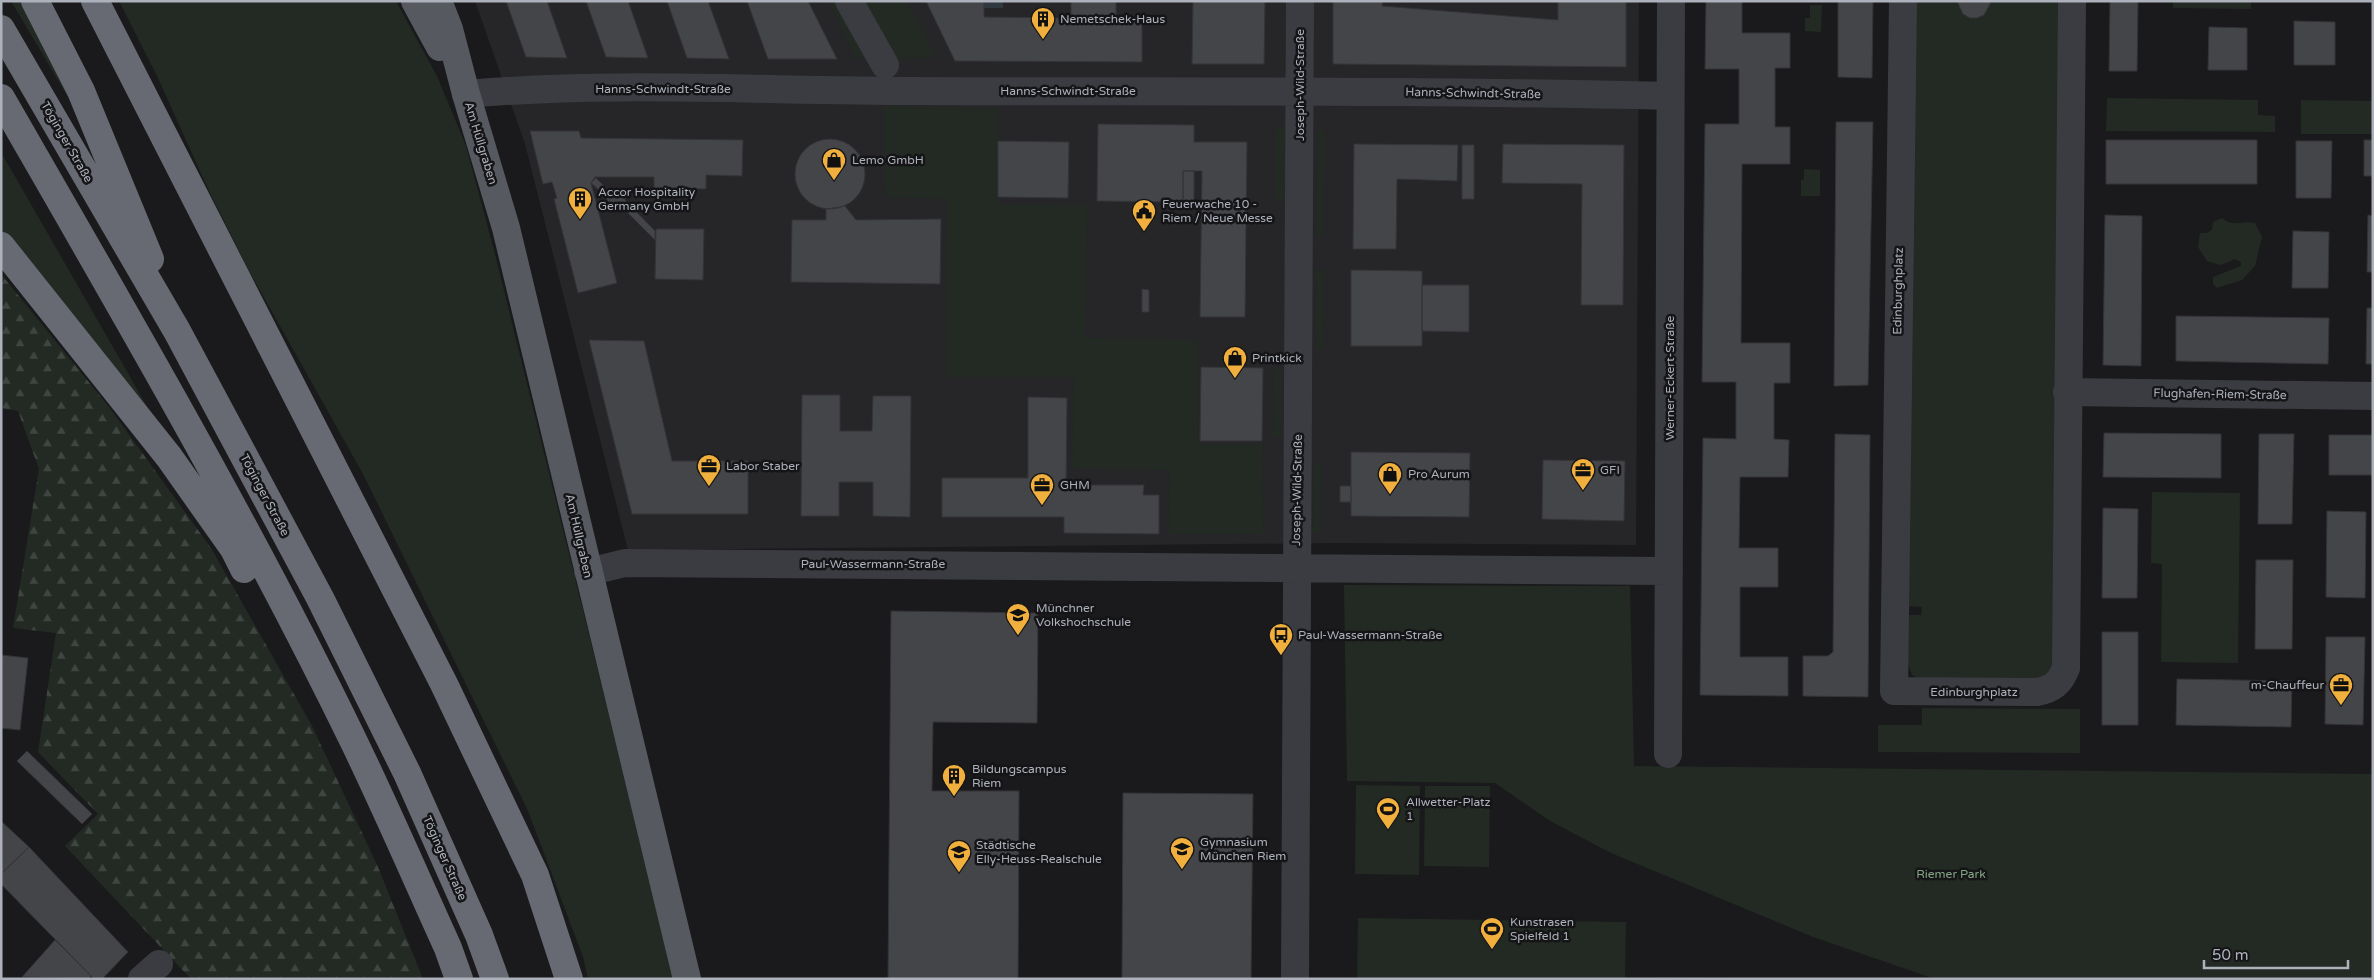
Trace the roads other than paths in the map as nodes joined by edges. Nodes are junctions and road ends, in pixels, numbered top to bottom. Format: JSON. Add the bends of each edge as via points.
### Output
{"nodes":[{"id":1,"x":35,"y":1,"type":"edge"},
{"id":2,"x":95,"y":1,"type":"edge"},
{"id":3,"x":415,"y":1,"type":"edge"},
{"id":4,"x":438,"y":1,"type":"edge"},
{"id":5,"x":849,"y":1,"type":"edge"},
{"id":6,"x":1300,"y":1,"type":"edge"},
{"id":7,"x":1671,"y":1,"type":"edge"},
{"id":8,"x":1903,"y":1,"type":"edge"},
{"id":9,"x":2072,"y":1,"type":"edge"},
{"id":10,"x":1,"y":29,"type":"edge"},
{"id":11,"x":885,"y":65,"type":"dead end"},
{"id":12,"x":1299,"y":91,"type":"junction"},
{"id":13,"x":466,"y":94,"type":"junction"},
{"id":14,"x":1670,"y":96,"type":"junction"},
{"id":15,"x":1,"y":98,"type":"edge"},
{"id":16,"x":1,"y":246,"type":"edge"},
{"id":17,"x":177,"y":331,"type":"junction"},
{"id":18,"x":2067,"y":392,"type":"junction"},
{"id":19,"x":2373,"y":396,"type":"edge"},
{"id":20,"x":1296,"y":568,"type":"junction"},
{"id":21,"x":1669,"y":571,"type":"junction"},
{"id":22,"x":588,"y":572,"type":"junction"},
{"id":23,"x":354,"y":743,"type":"junction"},
{"id":24,"x":1668,"y":754,"type":"dead end"},
{"id":25,"x":459,"y":979,"type":"edge"},
{"id":26,"x":495,"y":979,"type":"edge"},
{"id":27,"x":569,"y":979,"type":"edge"},
{"id":28,"x":687,"y":979,"type":"edge"},
{"id":29,"x":1295,"y":979,"type":"edge"}],
"edges":[{"from":1,"to":17,"type":"highway","via":[[81,91],[140,231]]},
{"from":2,"to":27,"type":"highway","via":[[444,684],[535,875]]},
{"from":3,"to":13,"type":"main road","name":"Am Hüllgraben"},
{"from":4,"to":13,"type":"main road","name":"Am Hüllgraben"},
{"from":5,"to":11,"type":"street"},
{"from":6,"to":12,"type":"street","name":"Joseph-Wild-Straße"},
{"from":7,"to":14,"type":"street","name":"Werner-Eckert-Straße"},
{"from":8,"to":18,"type":"street","name":"Edinburghplatz","via":[[1894,691],[2037,692],[2048,690],[2060,681],[2066,668]]},
{"from":9,"to":18,"type":"street","name":"Edinburghplatz"},
{"from":10,"to":17,"type":"highway","name":"Töginger Straße"},
{"from":12,"to":13,"type":"street","name":"Hanns-Schwindt-Straße","via":[[665,89],[509,90]]},
{"from":12,"to":14,"type":"street","name":"Hanns-Schwindt-Straße"},
{"from":12,"to":20,"type":"street","name":"Joseph-Wild-Straße"},
{"from":13,"to":22,"type":"main road","name":"Am Hüllgraben","via":[[506,228]]},
{"from":14,"to":21,"type":"street","name":"Werner-Eckert-Straße"},
{"from":15,"to":23,"type":"highway","via":[[180,412]]},
{"from":16,"to":23,"type":"highway","via":[[169,457],[234,549],[324,720]]},
{"from":17,"to":26,"type":"highway","name":"Töginger Straße","via":[[320,598],[407,773]]},
{"from":18,"to":19,"type":"street","name":"Flughafen-Riem-Straße"},
{"from":20,"to":21,"type":"street","name":"Paul-Wassermann-Straße"},
{"from":20,"to":22,"type":"street","name":"Paul-Wassermann-Straße","via":[[625,563]]},
{"from":20,"to":29,"type":"street","name":"Joseph-Wild-Straße"},
{"from":21,"to":24,"type":"street","name":"Werner-Eckert-Straße"},
{"from":22,"to":28,"type":"main road","name":"Am Hüllgraben"},
{"from":23,"to":25,"type":"highway","via":[[448,948]]}]}
